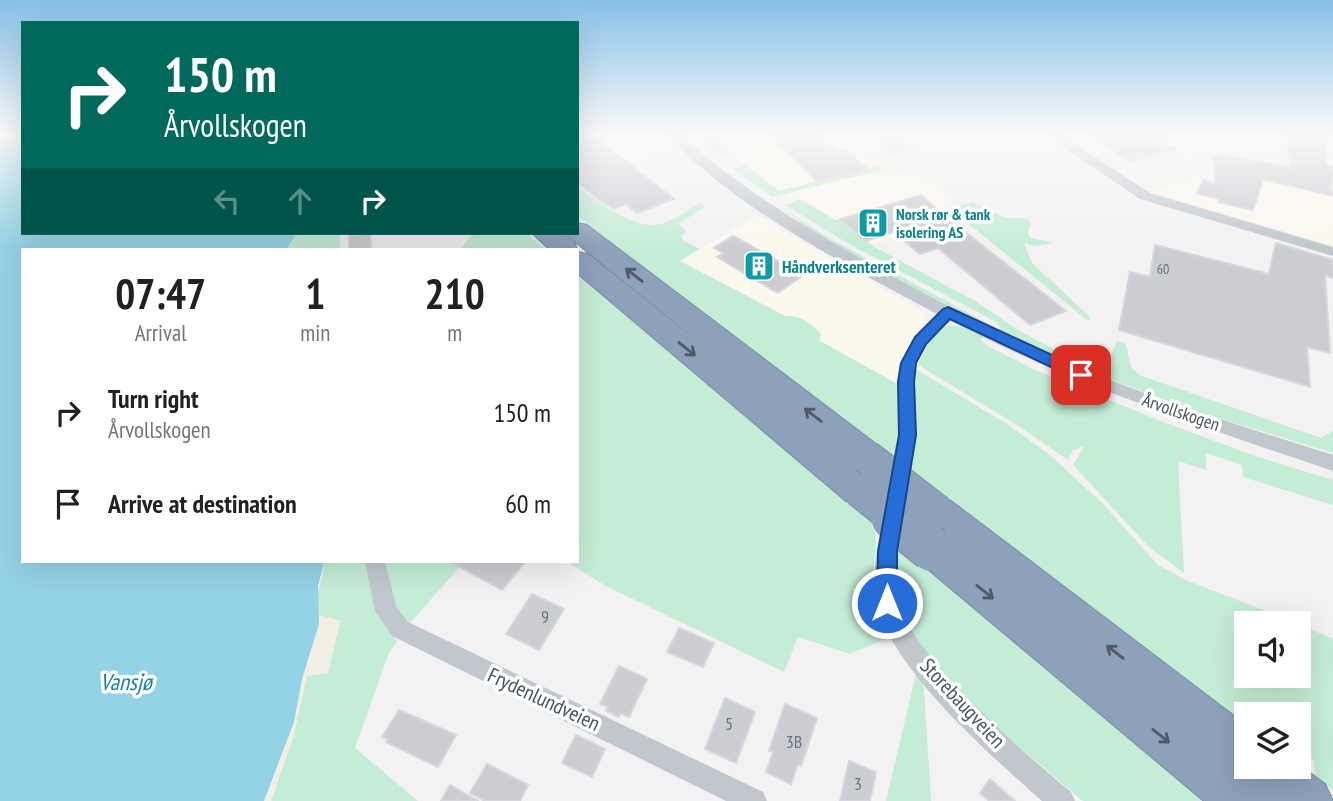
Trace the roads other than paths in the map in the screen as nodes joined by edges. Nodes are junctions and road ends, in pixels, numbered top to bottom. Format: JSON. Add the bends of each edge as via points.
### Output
{"nodes":[{"id":1,"x":722,"y":172,"type":"edge"},
{"id":2,"x":1110,"y":172,"type":"edge"},
{"id":3,"x":579,"y":232,"type":"edge"},
{"id":4,"x":547,"y":235,"type":"edge"},
{"id":5,"x":564,"y":248,"type":"edge"},
{"id":6,"x":1333,"y":252,"type":"edge"},
{"id":7,"x":579,"y":261,"type":"edge"},
{"id":8,"x":948,"y":312,"type":"junction"},
{"id":9,"x":1333,"y":463,"type":"edge"},
{"id":10,"x":863,"y":474,"type":"junction"},
{"id":11,"x":935,"y":531,"type":"junction"},
{"id":12,"x":375,"y":563,"type":"edge"},
{"id":13,"x":1234,"y":746,"type":"edge"},
{"id":14,"x":1278,"y":779,"type":"edge"},
{"id":15,"x":1052,"y":798,"type":"edge"},
{"id":16,"x":754,"y":801,"type":"edge"},
{"id":17,"x":1242,"y":801,"type":"edge"},
{"id":18,"x":1308,"y":801,"type":"edge"}],
"edges":[{"from":1,"to":8,"type":"street","name":"Årvollskogen","via":[[818,240]]},
{"from":2,"to":6,"type":"street","via":[[1145,195]]},
{"from":10,"to":3,"type":"highway","one_way":true},
{"from":4,"to":5,"type":"highway"},
{"from":7,"to":10,"type":"highway","one_way":true},
{"from":8,"to":9,"type":"street","name":"Årvollskogen","via":[[1081,375]]},
{"from":8,"to":15,"type":"street","name":"Storebaugveien","via":[[920,341],[909,363],[908,435],[887,551],[887,603],[908,643],[935,677]]},
{"from":10,"to":11,"type":"highway","bridge":true},
{"from":13,"to":11,"type":"highway","one_way":true},
{"from":11,"to":17,"type":"highway","one_way":true},
{"from":12,"to":16,"type":"street","name":"Frydenlundveien","via":[[386,611],[400,629]]},
{"from":14,"to":18,"type":"highway"}]}
